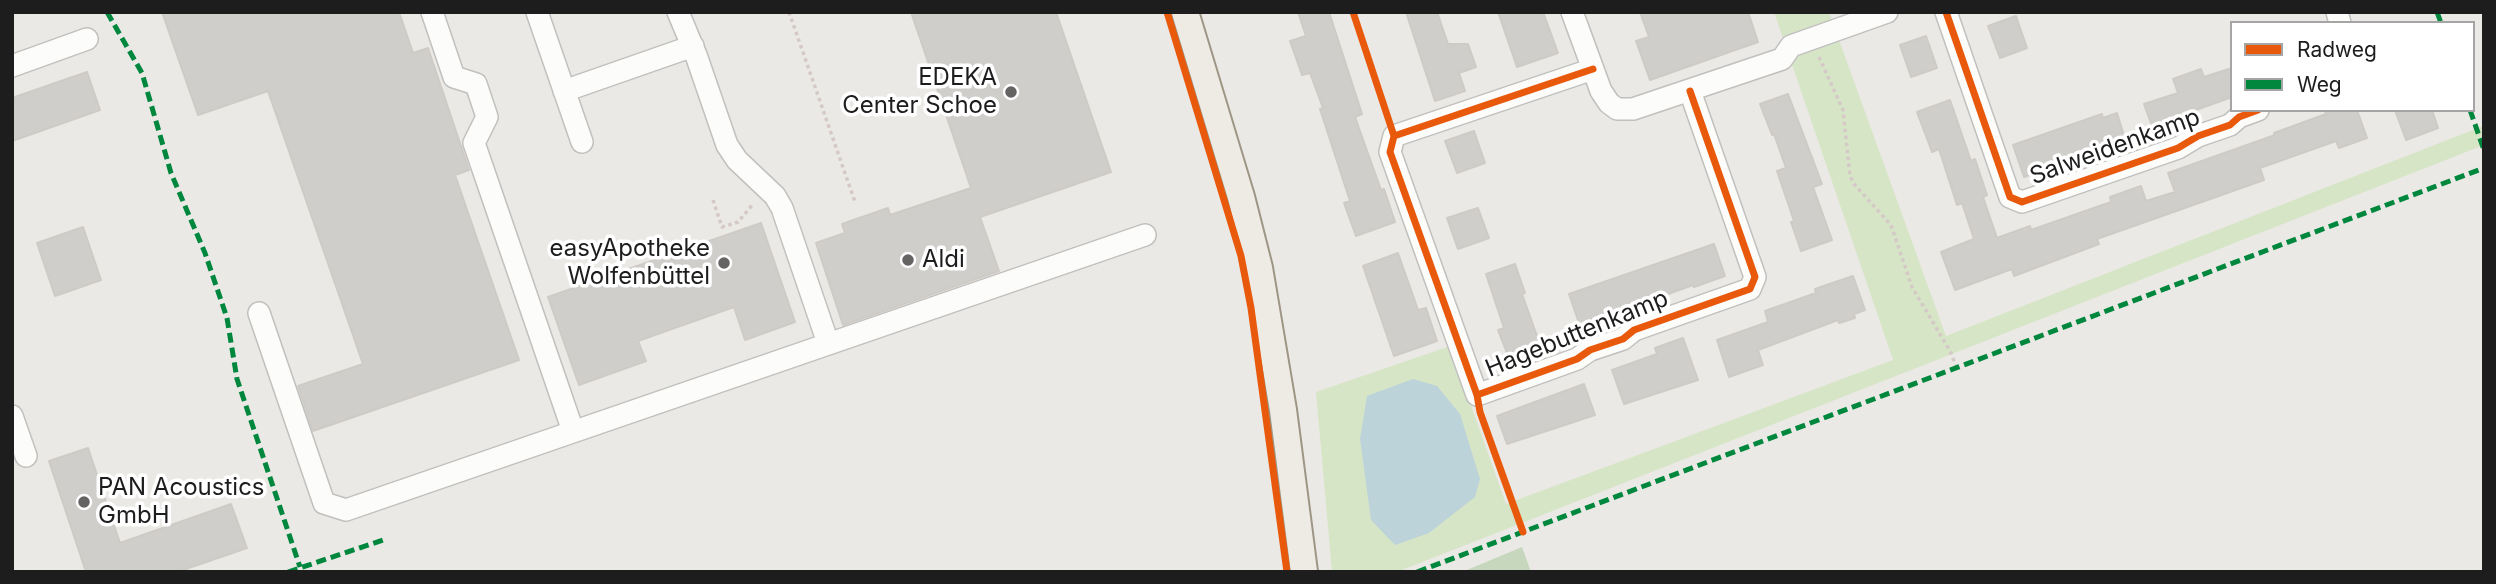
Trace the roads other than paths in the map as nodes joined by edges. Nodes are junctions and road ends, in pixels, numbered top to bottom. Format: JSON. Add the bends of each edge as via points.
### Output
{"nodes":[{"id":1,"x":432,"y":12,"type":"edge"},
{"id":2,"x":537,"y":12,"type":"edge"},
{"id":3,"x":678,"y":12,"type":"edge"},
{"id":4,"x":1185,"y":12,"type":"edge"},
{"id":5,"x":1572,"y":12,"type":"edge"},
{"id":6,"x":1887,"y":12,"type":"edge"},
{"id":7,"x":1946,"y":12,"type":"edge"},
{"id":8,"x":87,"y":39,"type":"dead end"},
{"id":9,"x":693,"y":46,"type":"junction"},
{"id":10,"x":12,"y":66,"type":"edge"},
{"id":11,"x":1593,"y":69,"type":"junction"},
{"id":12,"x":564,"y":90,"type":"junction"},
{"id":13,"x":1690,"y":90,"type":"junction"},
{"id":14,"x":2253,"y":112,"type":"edge"},
{"id":15,"x":582,"y":142,"type":"dead end"},
{"id":16,"x":1145,"y":234,"type":"dead end"},
{"id":17,"x":258,"y":313,"type":"dead end"},
{"id":18,"x":828,"y":343,"type":"junction"},
{"id":19,"x":12,"y":416,"type":"edge"},
{"id":20,"x":573,"y":431,"type":"junction"},
{"id":21,"x":26,"y":456,"type":"dead end"},
{"id":22,"x":1304,"y":572,"type":"edge"}],
"edges":[{"from":1,"to":20,"type":"street","via":[[454,77],[476,84],[487,117],[474,143]]},
{"from":2,"to":12,"type":"street"},
{"from":3,"to":9,"type":"street"},
{"from":4,"to":22,"type":"main road","via":[[1259,268]]},
{"from":5,"to":11,"type":"street"},
{"from":6,"to":13,"type":"street","via":[[1791,46],[1782,59]]},
{"from":7,"to":14,"type":"street","name":"Salweidenkamp","via":[[2010,197],[2022,202],[2178,148]]},
{"from":8,"to":10,"type":"street"},
{"from":9,"to":12,"type":"street"},
{"from":9,"to":18,"type":"street","via":[[727,145],[782,208]]},
{"from":11,"to":13,"type":"street","via":[[1601,91],[1617,109],[1633,109]]},
{"from":11,"to":13,"type":"street","name":"Hagebuttenkamp","via":[[1394,135],[1390,152],[1477,394],[1750,289],[1755,277]]},
{"from":12,"to":15,"type":"street"},
{"from":16,"to":18,"type":"street"},
{"from":17,"to":20,"type":"street","via":[[324,503],[346,510]]},
{"from":18,"to":20,"type":"street"},
{"from":19,"to":21,"type":"street"}]}
